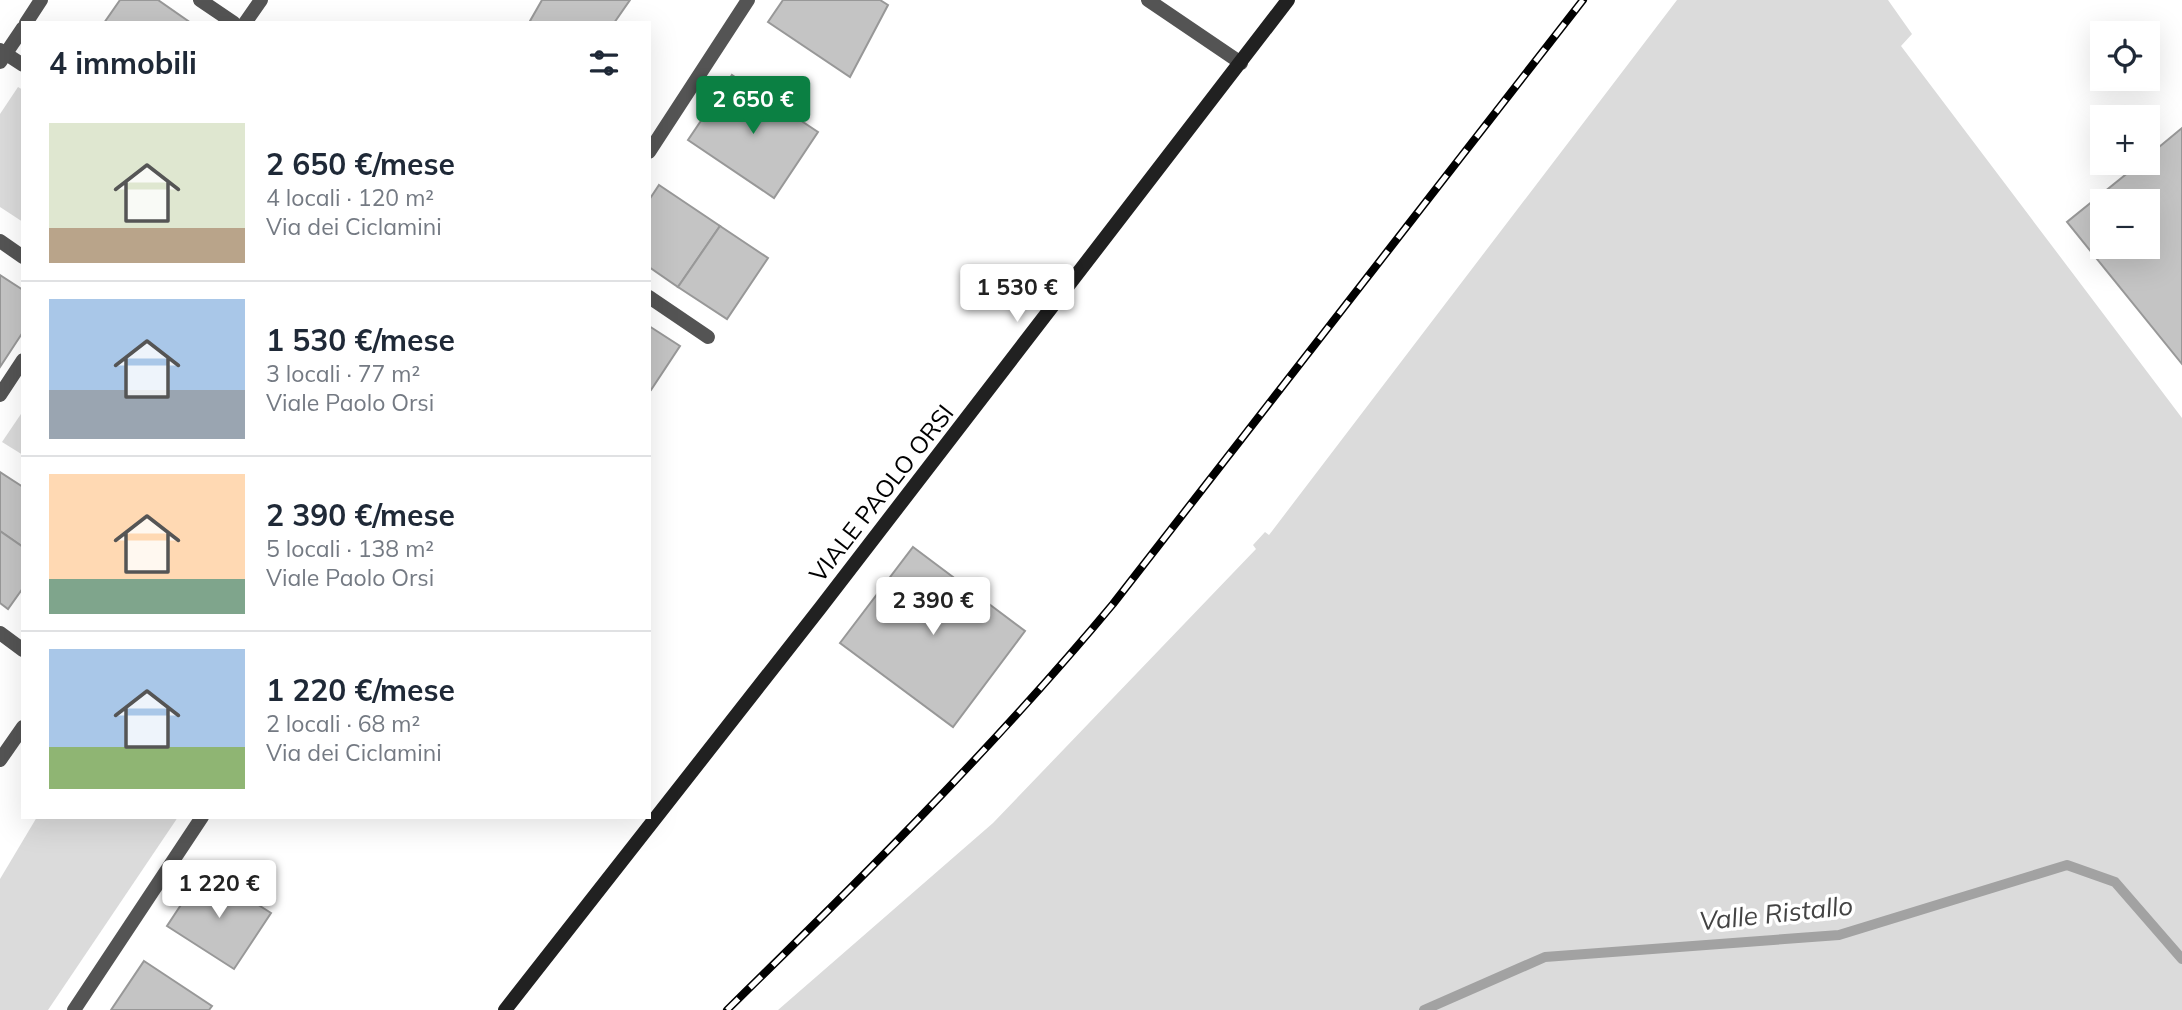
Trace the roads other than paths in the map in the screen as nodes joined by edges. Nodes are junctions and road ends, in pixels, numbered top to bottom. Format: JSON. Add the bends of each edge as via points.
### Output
{"nodes":[{"id":1,"x":41,"y":0,"type":"edge"},
{"id":2,"x":200,"y":0,"type":"edge"},
{"id":3,"x":261,"y":0,"type":"edge"},
{"id":4,"x":748,"y":0,"type":"edge"},
{"id":5,"x":1148,"y":0,"type":"edge"},
{"id":6,"x":1288,"y":0,"type":"edge"},
{"id":7,"x":27,"y":21,"type":"edge"},
{"id":8,"x":231,"y":21,"type":"edge"},
{"id":9,"x":246,"y":21,"type":"edge"},
{"id":10,"x":21,"y":31,"type":"edge"},
{"id":11,"x":2,"y":55,"type":"edge"},
{"id":12,"x":1241,"y":63,"type":"junction"},
{"id":13,"x":21,"y":64,"type":"edge"},
{"id":14,"x":651,"y":149,"type":"edge"},
{"id":15,"x":0,"y":241,"type":"edge"},
{"id":16,"x":21,"y":256,"type":"edge"},
{"id":17,"x":651,"y":298,"type":"edge"},
{"id":18,"x":708,"y":337,"type":"dead end"},
{"id":19,"x":21,"y":363,"type":"edge"},
{"id":20,"x":0,"y":395,"type":"edge"},
{"id":21,"x":0,"y":633,"type":"edge"},
{"id":22,"x":21,"y":649,"type":"edge"},
{"id":23,"x":21,"y":730,"type":"edge"},
{"id":24,"x":0,"y":760,"type":"edge"},
{"id":25,"x":201,"y":819,"type":"edge"},
{"id":26,"x":74,"y":1010,"type":"edge"},
{"id":27,"x":505,"y":1010,"type":"edge"}],
"edges":[{"from":1,"to":7,"type":"street"},
{"from":2,"to":8,"type":"street"},
{"from":3,"to":9,"type":"street"},
{"from":4,"to":14,"type":"street"},
{"from":5,"to":12,"type":"street"},
{"from":6,"to":12,"type":"main road","name":"VIALE PAOLO ORSI"},
{"from":10,"to":11,"type":"street"},
{"from":11,"to":13,"type":"street"},
{"from":12,"to":27,"type":"main road","name":"VIALE PAOLO ORSI"},
{"from":15,"to":16,"type":"street"},
{"from":17,"to":18,"type":"street"},
{"from":19,"to":20,"type":"street"},
{"from":21,"to":22,"type":"street"},
{"from":23,"to":24,"type":"street"},
{"from":25,"to":26,"type":"street"}]}
